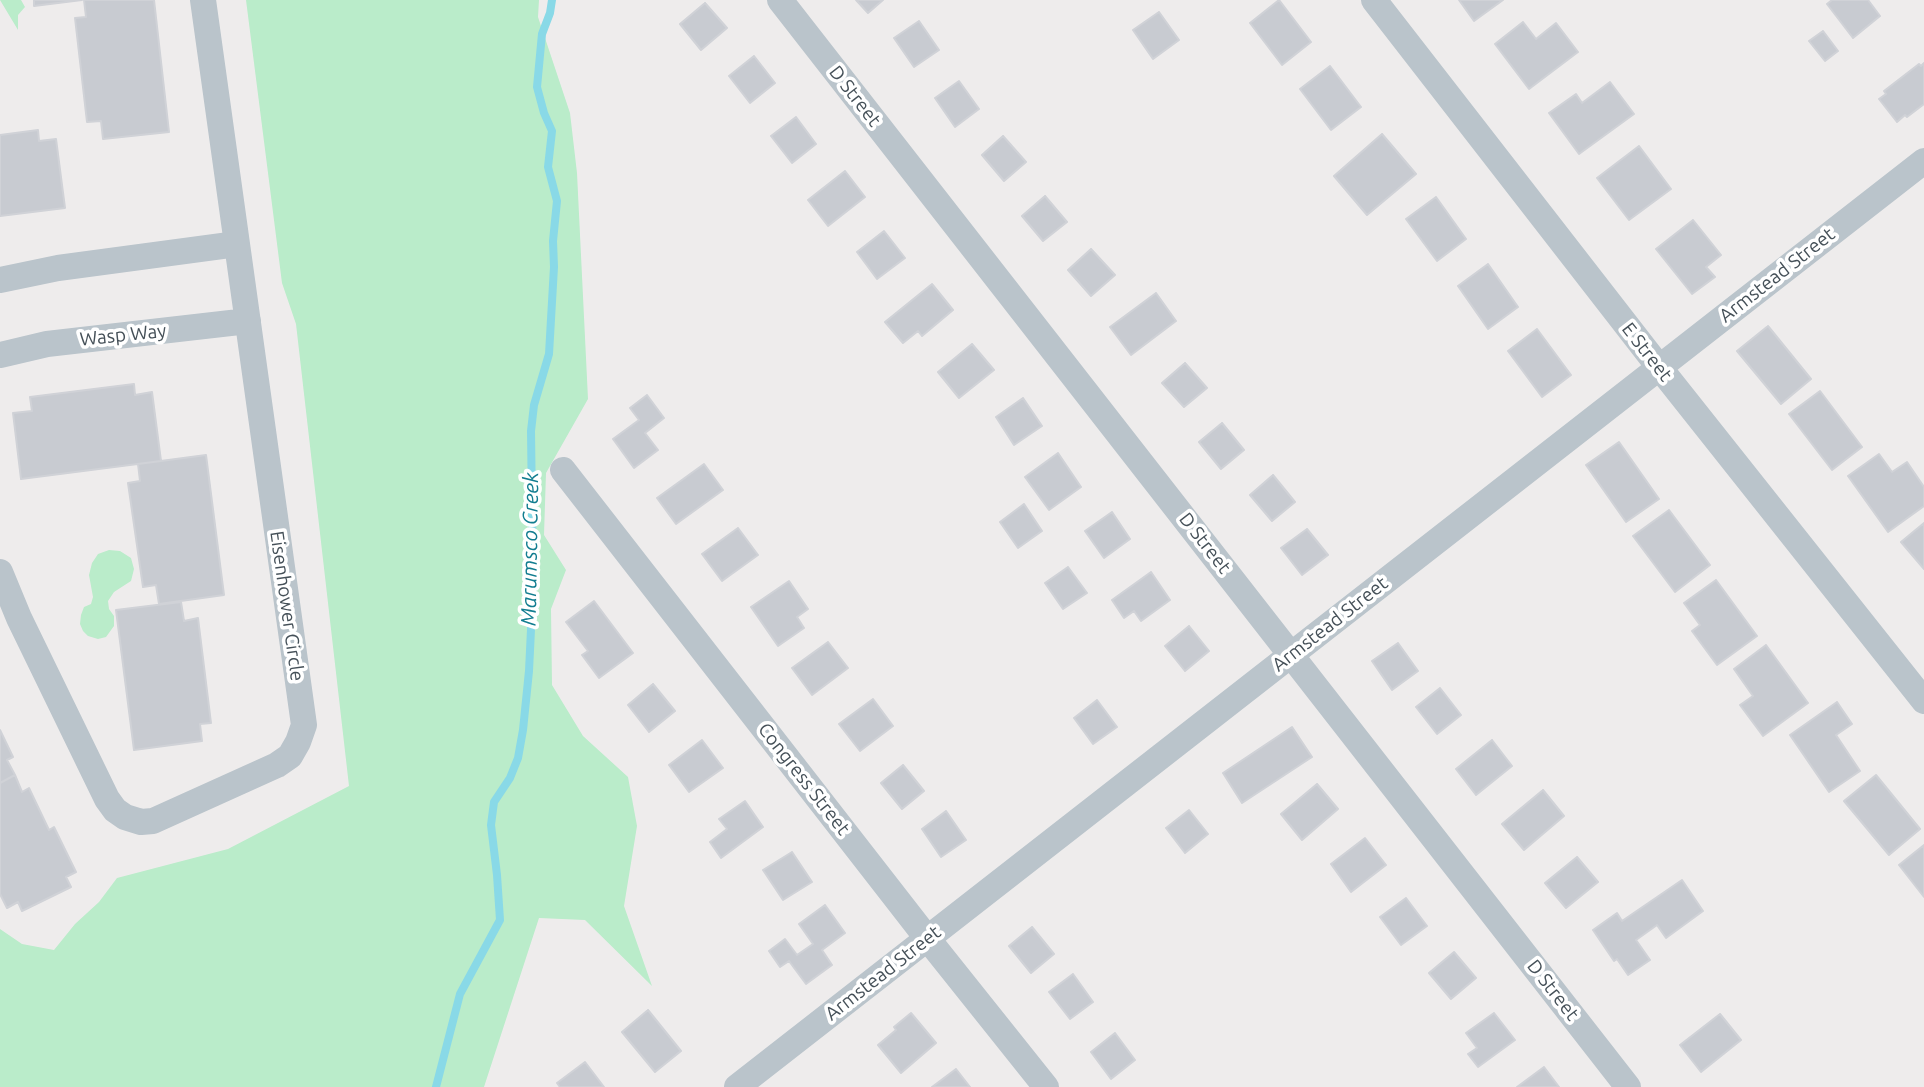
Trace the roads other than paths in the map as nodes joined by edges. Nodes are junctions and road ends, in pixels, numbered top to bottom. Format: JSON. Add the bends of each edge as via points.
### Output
{"nodes":[{"id":1,"x":203,"y":0,"type":"edge"},
{"id":2,"x":780,"y":0,"type":"edge"},
{"id":3,"x":1374,"y":0,"type":"edge"},
{"id":4,"x":1924,"y":161,"type":"edge"},
{"id":5,"x":237,"y":244,"type":"junction"},
{"id":6,"x":0,"y":280,"type":"edge"},
{"id":7,"x":248,"y":321,"type":"junction"},
{"id":8,"x":0,"y":355,"type":"edge"},
{"id":9,"x":1659,"y":367,"type":"junction"},
{"id":10,"x":563,"y":470,"type":"dead end"},
{"id":11,"x":0,"y":572,"type":"edge"},
{"id":12,"x":1292,"y":654,"type":"junction"},
{"id":13,"x":1924,"y":701,"type":"edge"},
{"id":14,"x":927,"y":938,"type":"junction"},
{"id":15,"x":737,"y":1087,"type":"edge"},
{"id":16,"x":1046,"y":1087,"type":"edge"},
{"id":17,"x":1628,"y":1087,"type":"edge"}],
"edges":[{"from":1,"to":5,"type":"street","name":"Eisenhower Circle"},
{"from":2,"to":12,"type":"street","name":"D Street"},
{"from":3,"to":9,"type":"street","name":"E Street"},
{"from":4,"to":9,"type":"street","name":"Armstead Street"},
{"from":5,"to":6,"type":"street"},
{"from":5,"to":7,"type":"street","name":"Eisenhower Circle"},
{"from":7,"to":8,"type":"street","name":"Wasp Way","via":[[47,344]]},
{"from":7,"to":11,"type":"street","name":"Eisenhower Circle","via":[[304,725],[290,755],[153,821],[125,817],[107,799]]},
{"from":9,"to":12,"type":"street","name":"Armstead Street"},
{"from":9,"to":13,"type":"street","name":"E Street"},
{"from":10,"to":14,"type":"street","name":"Congress Street"},
{"from":12,"to":14,"type":"street","name":"Armstead Street"},
{"from":12,"to":17,"type":"street","name":"D Street"},
{"from":14,"to":15,"type":"street","name":"Armstead Street"},
{"from":14,"to":16,"type":"street","name":"Congress Street"}]}
